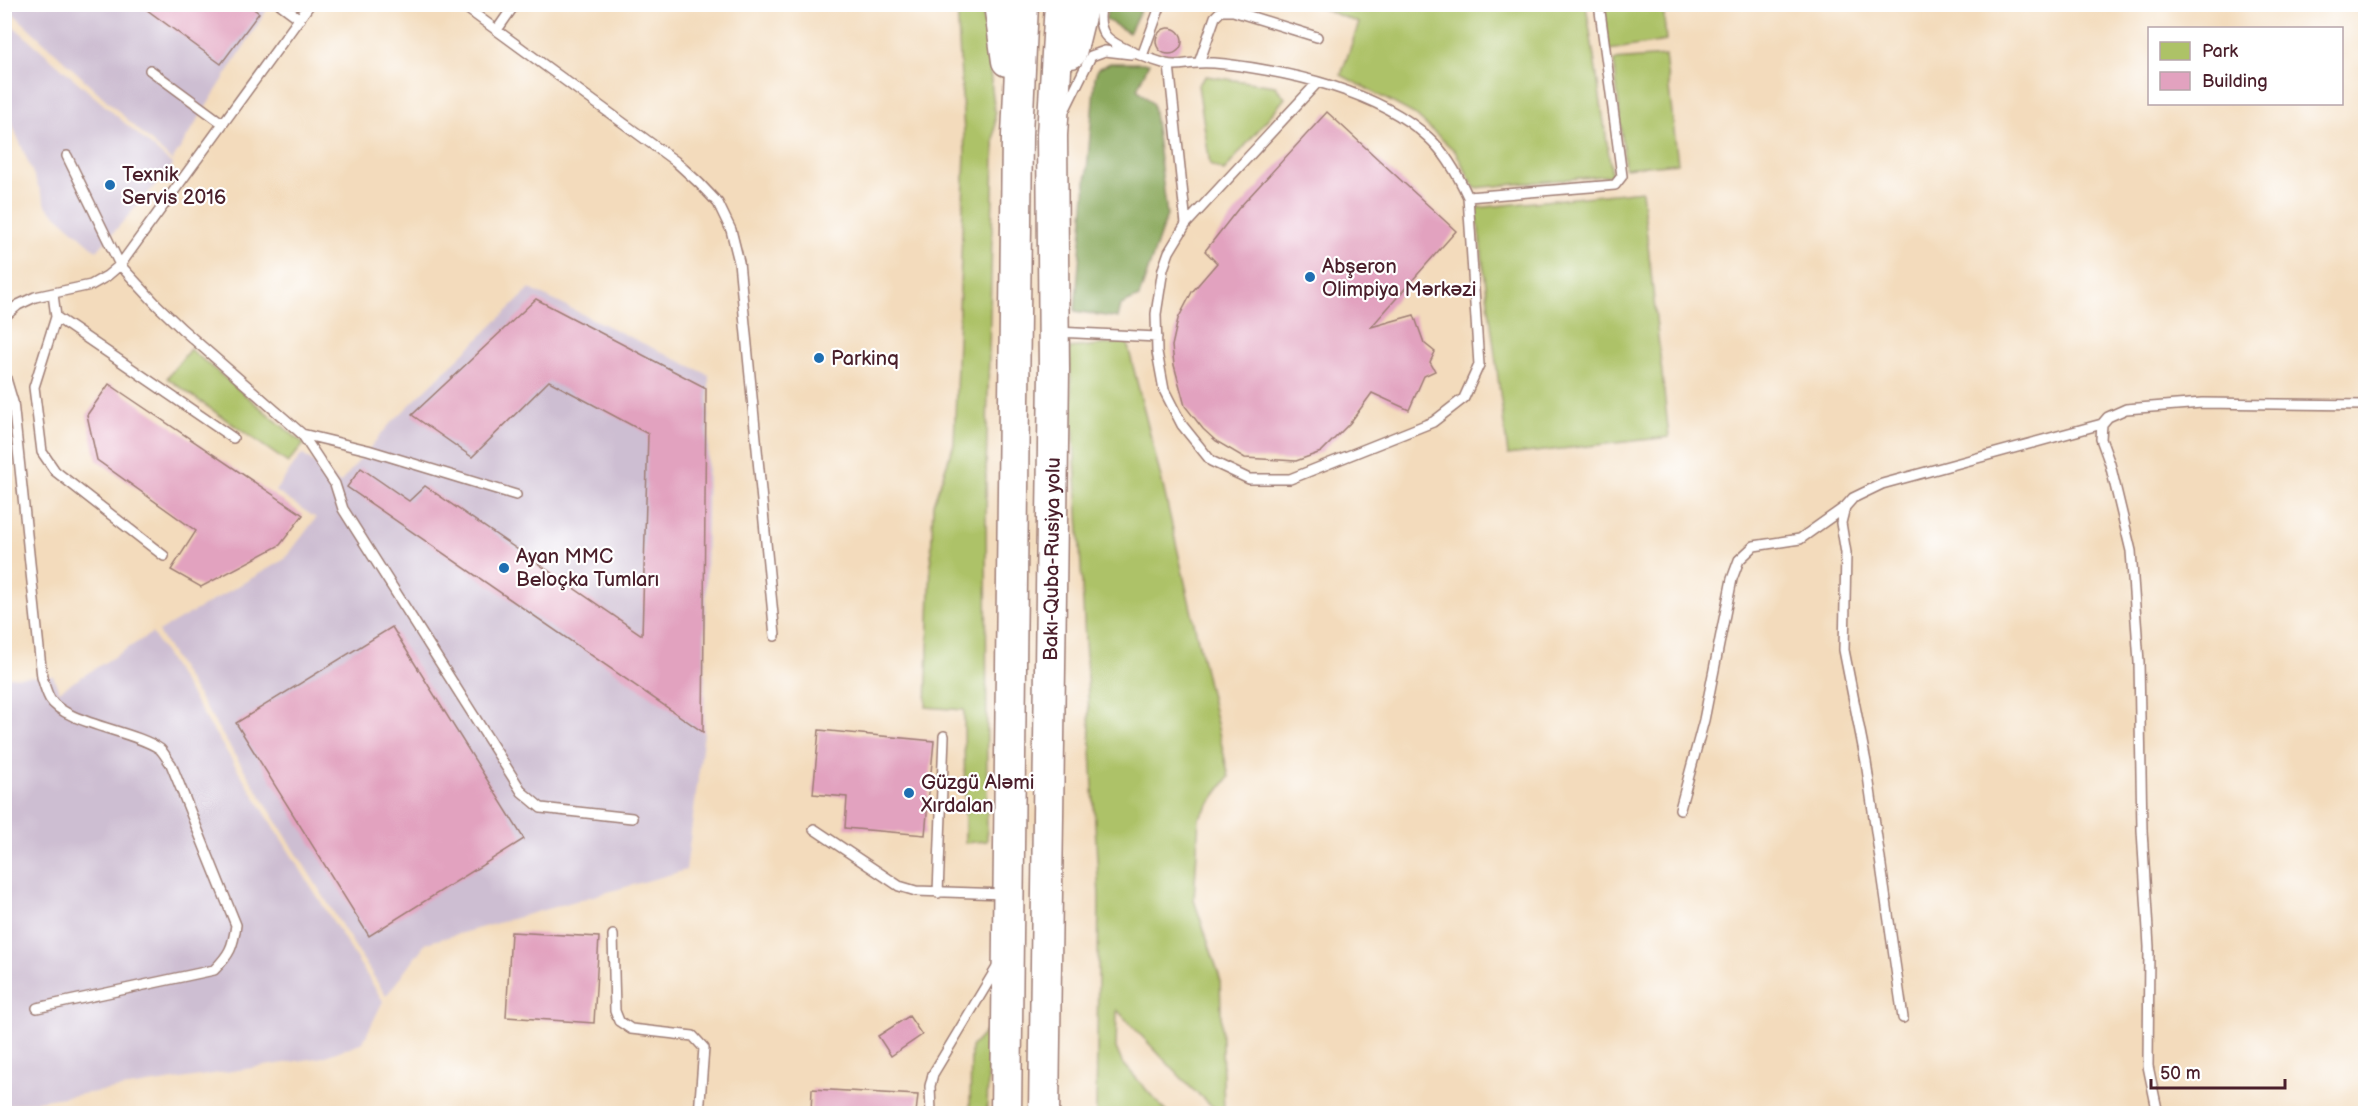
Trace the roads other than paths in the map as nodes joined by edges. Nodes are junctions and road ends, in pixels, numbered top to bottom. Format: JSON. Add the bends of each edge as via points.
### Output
{"nodes":[{"id":1,"x":280,"y":4,"type":"edge"},
{"id":2,"x":310,"y":4,"type":"edge"},
{"id":3,"x":461,"y":4,"type":"edge"},
{"id":4,"x":515,"y":4,"type":"edge"},
{"id":5,"x":999,"y":4,"type":"edge"},
{"id":6,"x":1023,"y":4,"type":"edge"},
{"id":7,"x":1060,"y":4,"type":"edge"},
{"id":8,"x":1083,"y":4,"type":"edge"},
{"id":9,"x":1102,"y":4,"type":"edge"},
{"id":10,"x":1161,"y":4,"type":"edge"},
{"id":11,"x":1599,"y":4,"type":"edge"},
{"id":12,"x":300,"y":18,"type":"junction"},
{"id":13,"x":497,"y":30,"type":"junction"},
{"id":14,"x":1317,"y":37,"type":"dead end"},
{"id":15,"x":1142,"y":56,"type":"junction"},
{"id":16,"x":1199,"y":63,"type":"junction"},
{"id":17,"x":1169,"y":65,"type":"junction"},
{"id":18,"x":150,"y":70,"type":"dead end"},
{"id":19,"x":1318,"y":82,"type":"junction"},
{"id":20,"x":222,"y":123,"type":"junction"},
{"id":21,"x":1017,"y":135,"type":"junction"},
{"id":22,"x":1052,"y":135,"type":"junction"},
{"id":23,"x":68,"y":156,"type":"dead end"},
{"id":24,"x":1468,"y":197,"type":"junction"},
{"id":25,"x":1186,"y":224,"type":"junction"},
{"id":26,"x":120,"y":264,"type":"junction"},
{"id":27,"x":53,"y":294,"type":"junction"},
{"id":28,"x":4,"y":317,"type":"edge"},
{"id":29,"x":56,"y":317,"type":"junction"},
{"id":30,"x":1054,"y":332,"type":"junction"},
{"id":31,"x":1157,"y":337,"type":"junction"},
{"id":32,"x":4,"y":372,"type":"edge"},
{"id":33,"x":2366,"y":405,"type":"edge"},
{"id":34,"x":2102,"y":424,"type":"junction"},
{"id":35,"x":302,"y":434,"type":"junction"},
{"id":36,"x":233,"y":438,"type":"dead end"},
{"id":37,"x":516,"y":495,"type":"dead end"},
{"id":38,"x":1845,"y":507,"type":"junction"},
{"id":39,"x":164,"y":556,"type":"dead end"},
{"id":40,"x":775,"y":636,"type":"dead end"},
{"id":41,"x":945,"y":736,"type":"dead end"},
{"id":42,"x":1680,"y":809,"type":"dead end"},
{"id":43,"x":632,"y":818,"type":"dead end"},
{"id":44,"x":814,"y":829,"type":"dead end"},
{"id":45,"x":938,"y":893,"type":"junction"},
{"id":46,"x":1008,"y":894,"type":"junction"},
{"id":47,"x":613,"y":935,"type":"dead end"},
{"id":48,"x":1007,"y":949,"type":"junction"},
{"id":49,"x":37,"y":1008,"type":"dead end"},
{"id":50,"x":1903,"y":1018,"type":"dead end"},
{"id":51,"x":699,"y":1113,"type":"edge"},
{"id":52,"x":931,"y":1113,"type":"edge"},
{"id":53,"x":1006,"y":1113,"type":"edge"},
{"id":54,"x":1044,"y":1113,"type":"edge"},
{"id":55,"x":2158,"y":1113,"type":"edge"}],
"edges":[{"from":1,"to":12,"type":"lane"},
{"from":2,"to":12,"type":"lane"},
{"from":3,"to":13,"type":"lane"},
{"from":4,"to":13,"type":"lane"},
{"from":5,"to":21,"type":"highway"},
{"from":6,"to":21,"type":"highway","name":"Bakı-Quba-Rusiya yolu"},
{"from":7,"to":22,"type":"highway","name":"Bakı-Quba-Rusiya yolu"},
{"from":8,"to":22,"type":"highway"},
{"from":9,"to":15,"type":"lane","via":[[1100,24],[1106,35]]},
{"from":10,"to":15,"type":"lane"},
{"from":11,"to":24,"type":"lane","via":[[1622,176],[1615,185]]},
{"from":12,"to":20,"type":"lane"},
{"from":13,"to":40,"type":"lane","via":[[675,161],[718,203],[732,230],[739,262]]},
{"from":14,"to":16,"type":"lane","via":[[1233,11],[1221,11],[1215,17]]},
{"from":15,"to":17,"type":"lane"},
{"from":15,"to":22,"type":"lane","via":[[1105,51],[1091,56]]},
{"from":16,"to":17,"type":"lane"},
{"from":16,"to":19,"type":"lane","via":[[1246,67]]},
{"from":17,"to":25,"type":"lane"},
{"from":18,"to":20,"type":"lane"},
{"from":19,"to":24,"type":"lane","via":[[1367,100],[1411,123],[1444,155]]},
{"from":19,"to":25,"type":"lane"},
{"from":20,"to":26,"type":"lane"},
{"from":21,"to":46,"type":"highway","name":"Bakı-Quba-Rusiya yolu"},
{"from":22,"to":30,"type":"highway","name":"Bakı-Quba-Rusiya yolu"},
{"from":23,"to":26,"type":"lane"},
{"from":24,"to":31,"type":"lane","via":[[1479,365],[1464,398],[1433,422],[1290,479],[1249,479],[1211,460],[1182,424],[1164,390]]},
{"from":25,"to":31,"type":"lane","via":[[1163,269]]},
{"from":26,"to":27,"type":"lane","via":[[91,285]]},
{"from":26,"to":35,"type":"lane","via":[[174,321]]},
{"from":27,"to":28,"type":"lane","via":[[27,301]]},
{"from":27,"to":29,"type":"lane"},
{"from":29,"to":36,"type":"lane"},
{"from":29,"to":39,"type":"lane","via":[[34,387],[42,452],[55,471]]},
{"from":30,"to":31,"type":"lane"},
{"from":30,"to":54,"type":"highway","name":"Bakı-Quba-Rusiya yolu"},
{"from":32,"to":49,"type":"lane","via":[[13,402],[42,677],[50,700],[73,715],[162,750],[236,925],[234,945],[214,970]]},
{"from":33,"to":34,"type":"lane","via":[[2192,404],[2126,409]]},
{"from":34,"to":38,"type":"lane","via":[[1882,484],[1853,498]]},
{"from":34,"to":55,"type":"lane","via":[[2101,439],[2131,551],[2149,947],[2148,1066]]},
{"from":35,"to":37,"type":"lane"},
{"from":35,"to":43,"type":"lane","via":[[335,484],[343,508],[522,792],[541,808]]},
{"from":38,"to":42,"type":"lane","via":[[1800,538],[1754,546],[1739,560],[1731,579],[1704,720]]},
{"from":38,"to":50,"type":"lane","via":[[1841,523],[1846,553],[1844,650],[1868,773]]},
{"from":41,"to":45,"type":"lane"},
{"from":44,"to":45,"type":"lane","via":[[899,886]]},
{"from":45,"to":46,"type":"lane"},
{"from":46,"to":48,"type":"highway","name":"Bakı-Quba-Rusiya yolu"},
{"from":47,"to":51,"type":"lane","via":[[615,1011],[620,1021],[631,1029],[693,1036],[704,1047]]},
{"from":48,"to":52,"type":"lane","via":[[933,1074]]},
{"from":48,"to":53,"type":"highway","name":"Bakı-Quba-Rusiya yolu"}]}
